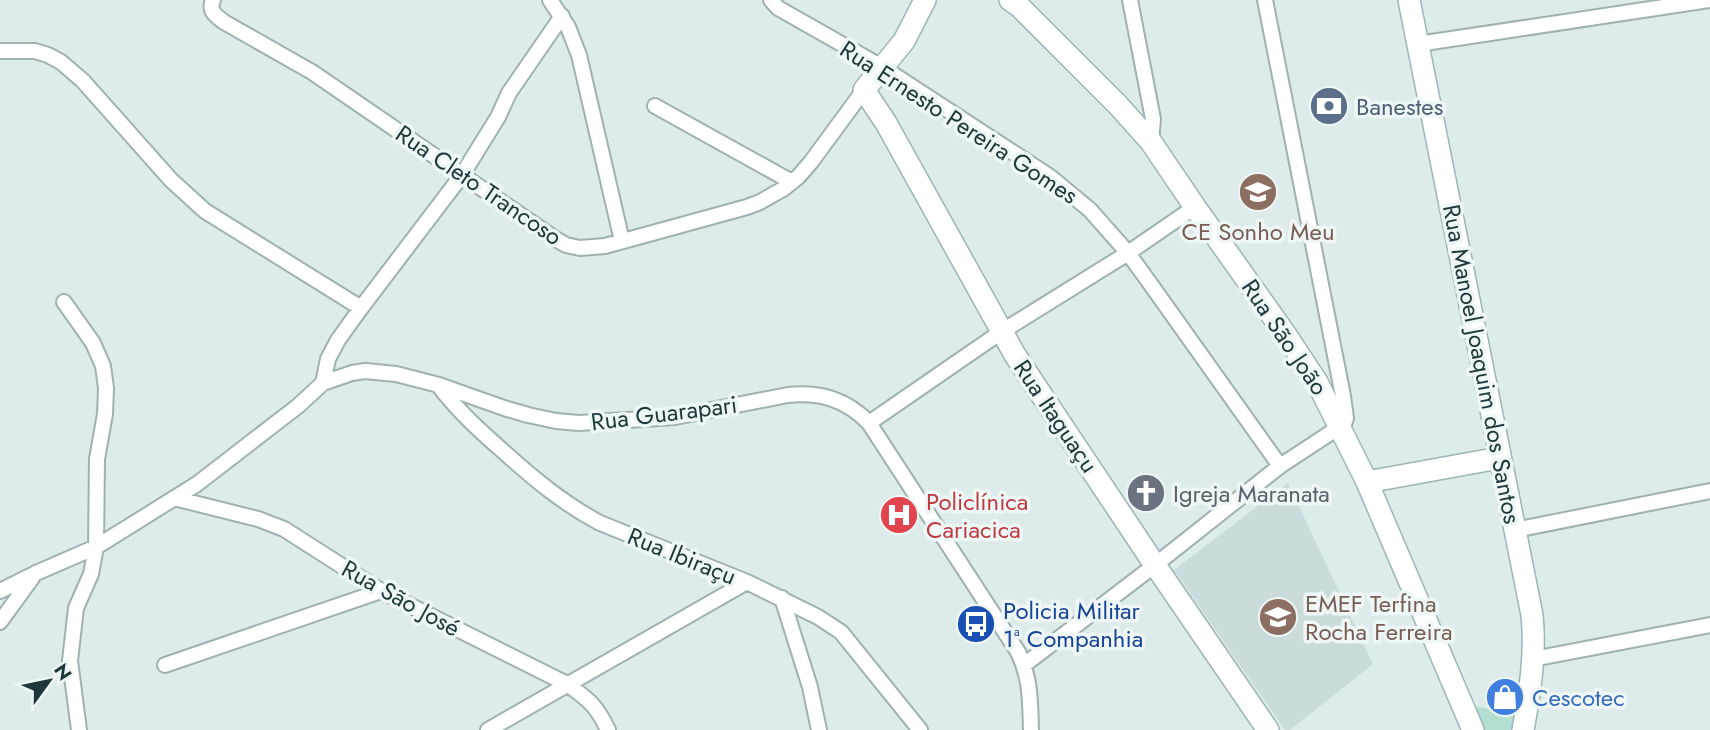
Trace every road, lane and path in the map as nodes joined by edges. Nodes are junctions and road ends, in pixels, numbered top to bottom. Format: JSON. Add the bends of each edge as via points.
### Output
{"nodes":[{"id":1,"x":550,"y":0,"type":"edge"},
{"id":2,"x":771,"y":0,"type":"edge"},
{"id":3,"x":925,"y":0,"type":"edge"},
{"id":4,"x":1010,"y":0,"type":"edge"},
{"id":5,"x":1130,"y":0,"type":"edge"},
{"id":6,"x":1265,"y":0,"type":"edge"},
{"id":7,"x":1409,"y":0,"type":"edge"},
{"id":8,"x":1710,"y":0,"type":"edge"},
{"id":9,"x":213,"y":6,"type":"edge"},
{"id":10,"x":562,"y":16,"type":"junction"},
{"id":11,"x":1418,"y":44,"type":"junction"},
{"id":12,"x":0,"y":51,"type":"edge"},
{"id":13,"x":882,"y":67,"type":"junction"},
{"id":14,"x":864,"y":90,"type":"junction"},
{"id":15,"x":654,"y":106,"type":"dead end"},
{"id":16,"x":1151,"y":142,"type":"junction"},
{"id":17,"x":462,"y":175,"type":"junction"},
{"id":18,"x":792,"y":182,"type":"junction"},
{"id":19,"x":1195,"y":207,"type":"junction"},
{"id":20,"x":622,"y":241,"type":"junction"},
{"id":21,"x":1128,"y":253,"type":"junction"},
{"id":22,"x":64,"y":302,"type":"dead end"},
{"id":23,"x":361,"y":308,"type":"junction"},
{"id":24,"x":1002,"y":332,"type":"junction"},
{"id":25,"x":323,"y":383,"type":"junction"},
{"id":26,"x":439,"y":385,"type":"junction"},
{"id":27,"x":869,"y":423,"type":"junction"},
{"id":28,"x":1341,"y":427,"type":"junction"},
{"id":29,"x":1499,"y":458,"type":"junction"},
{"id":30,"x":1280,"y":466,"type":"junction"},
{"id":31,"x":1367,"y":482,"type":"junction"},
{"id":32,"x":1710,"y":491,"type":"edge"},
{"id":33,"x":174,"y":498,"type":"junction"},
{"id":34,"x":1515,"y":530,"type":"junction"},
{"id":35,"x":96,"y":547,"type":"junction"},
{"id":36,"x":1155,"y":565,"type":"junction"},
{"id":37,"x":36,"y":573,"type":"junction"},
{"id":38,"x":747,"y":582,"type":"junction"},
{"id":39,"x":0,"y":591,"type":"edge"},
{"id":40,"x":381,"y":591,"type":"junction"},
{"id":41,"x":782,"y":598,"type":"junction"},
{"id":42,"x":0,"y":622,"type":"edge"},
{"id":43,"x":1710,"y":625,"type":"edge"},
{"id":44,"x":1533,"y":659,"type":"junction"},
{"id":45,"x":165,"y":665,"type":"dead end"},
{"id":46,"x":1024,"y":665,"type":"junction"},
{"id":47,"x":567,"y":684,"type":"junction"},
{"id":48,"x":79,"y":730,"type":"edge"},
{"id":49,"x":488,"y":730,"type":"edge"},
{"id":50,"x":608,"y":730,"type":"edge"},
{"id":51,"x":819,"y":730,"type":"edge"},
{"id":52,"x":920,"y":730,"type":"edge"},
{"id":53,"x":1031,"y":730,"type":"edge"},
{"id":54,"x":1268,"y":730,"type":"edge"},
{"id":55,"x":1473,"y":730,"type":"edge"},
{"id":56,"x":1523,"y":730,"type":"edge"}],
"edges":[{"from":1,"to":10,"type":"street"},
{"from":2,"to":13,"type":"street","name":"Rua Ernesto Pereira Gomes"},
{"from":3,"to":13,"type":"main road","name":"Rua Cleto Trancoso","via":[[904,41]]},
{"from":4,"to":16,"type":"main road","name":"Rua São João"},
{"from":5,"to":16,"type":"street","via":[[1153,119]]},
{"from":6,"to":28,"type":"street","via":[[1343,396],[1346,418]]},
{"from":7,"to":11,"type":"main road","name":"Rua Manoel Joaquim dos Santos"},
{"from":8,"to":11,"type":"street"},
{"from":9,"to":17,"type":"street","name":"Rua Cleto Trancoso","via":[[224,22],[312,72]]},
{"from":10,"to":17,"type":"street","via":[[509,93]]},
{"from":10,"to":20,"type":"street","via":[[579,55]]},
{"from":11,"to":29,"type":"main road","name":"Rua Manoel Joaquim dos Santos"},
{"from":12,"to":23,"type":"street","via":[[35,51],[61,62],[205,211]]},
{"from":13,"to":14,"type":"main road","name":"Rua Cleto Trancoso"},
{"from":13,"to":21,"type":"street","name":"Rua Ernesto Pereira Gomes","via":[[1048,176],[1090,210]]},
{"from":14,"to":18,"type":"street","name":"Rua Cleto Trancoso"},
{"from":14,"to":24,"type":"main road","name":"Rua Itaguaçu"},
{"from":15,"to":18,"type":"street"},
{"from":16,"to":19,"type":"main road","name":"Rua São João"},
{"from":17,"to":20,"type":"street","name":"Rua Cleto Trancoso","via":[[566,245],[591,248]]},
{"from":17,"to":23,"type":"street"},
{"from":18,"to":20,"type":"street","name":"Rua Cleto Trancoso","via":[[747,207]]},
{"from":19,"to":21,"type":"street"},
{"from":19,"to":28,"type":"main road","name":"Rua São João","via":[[1298,353]]},
{"from":21,"to":24,"type":"street"},
{"from":21,"to":30,"type":"street","name":"Rua Ernesto Pereira Gomes"},
{"from":22,"to":35,"type":"street","via":[[93,343],[106,388],[97,459]]},
{"from":23,"to":25,"type":"street","via":[[331,352]]},
{"from":24,"to":27,"type":"street"},
{"from":24,"to":36,"type":"main road","name":"Rua Itaguaçu"},
{"from":25,"to":26,"type":"street","name":"Rua Guarapari","via":[[365,372]]},
{"from":25,"to":33,"type":"street","name":"Rua Guarapari"},
{"from":26,"to":27,"type":"street","name":"Rua Guarapari","via":[[556,421],[675,417],[802,393],[837,399]]},
{"from":26,"to":38,"type":"street","name":"Rua Ibiraçu","via":[[459,411],[538,483],[584,514]]},
{"from":27,"to":46,"type":"street","name":"Rua Guarapari"},
{"from":28,"to":30,"type":"street"},
{"from":28,"to":31,"type":"main road","name":"Rua São João"},
{"from":29,"to":31,"type":"main road"},
{"from":29,"to":34,"type":"main road","name":"Rua Manoel Joaquim dos Santos"},
{"from":30,"to":36,"type":"street"},
{"from":31,"to":55,"type":"main road","name":"Rua São João"},
{"from":32,"to":34,"type":"street"},
{"from":33,"to":35,"type":"street","name":"Rua Guarapari"},
{"from":33,"to":40,"type":"street","name":"Rua São José","via":[[284,529]]},
{"from":34,"to":44,"type":"main road","name":"Rua Manoel Joaquim dos Santos","via":[[1532,615]]},
{"from":35,"to":37,"type":"street","name":"Rua Guarapari"},
{"from":35,"to":48,"type":"street","via":[[91,574],[76,608],[70,661]]},
{"from":36,"to":46,"type":"street"},
{"from":36,"to":54,"type":"main road","name":"Rua Itaguaçu"},
{"from":37,"to":39,"type":"street","name":"Rua Guarapari"},
{"from":37,"to":42,"type":"street"},
{"from":38,"to":41,"type":"street","name":"Rua Ibiraçu"},
{"from":38,"to":47,"type":"street"},
{"from":40,"to":45,"type":"street"},
{"from":40,"to":47,"type":"street","name":"Rua São José"},
{"from":41,"to":51,"type":"street"},
{"from":41,"to":52,"type":"street","name":"Rua Ibiraçu","via":[[841,632]]},
{"from":43,"to":44,"type":"street"},
{"from":44,"to":56,"type":"main road","name":"Rua Manoel Joaquim dos Santos"},
{"from":46,"to":53,"type":"street","name":"Rua Guarapari","via":[[1030,687]]},
{"from":47,"to":49,"type":"street"},
{"from":47,"to":50,"type":"street","name":"Rua São José","via":[[598,709]]}]}
